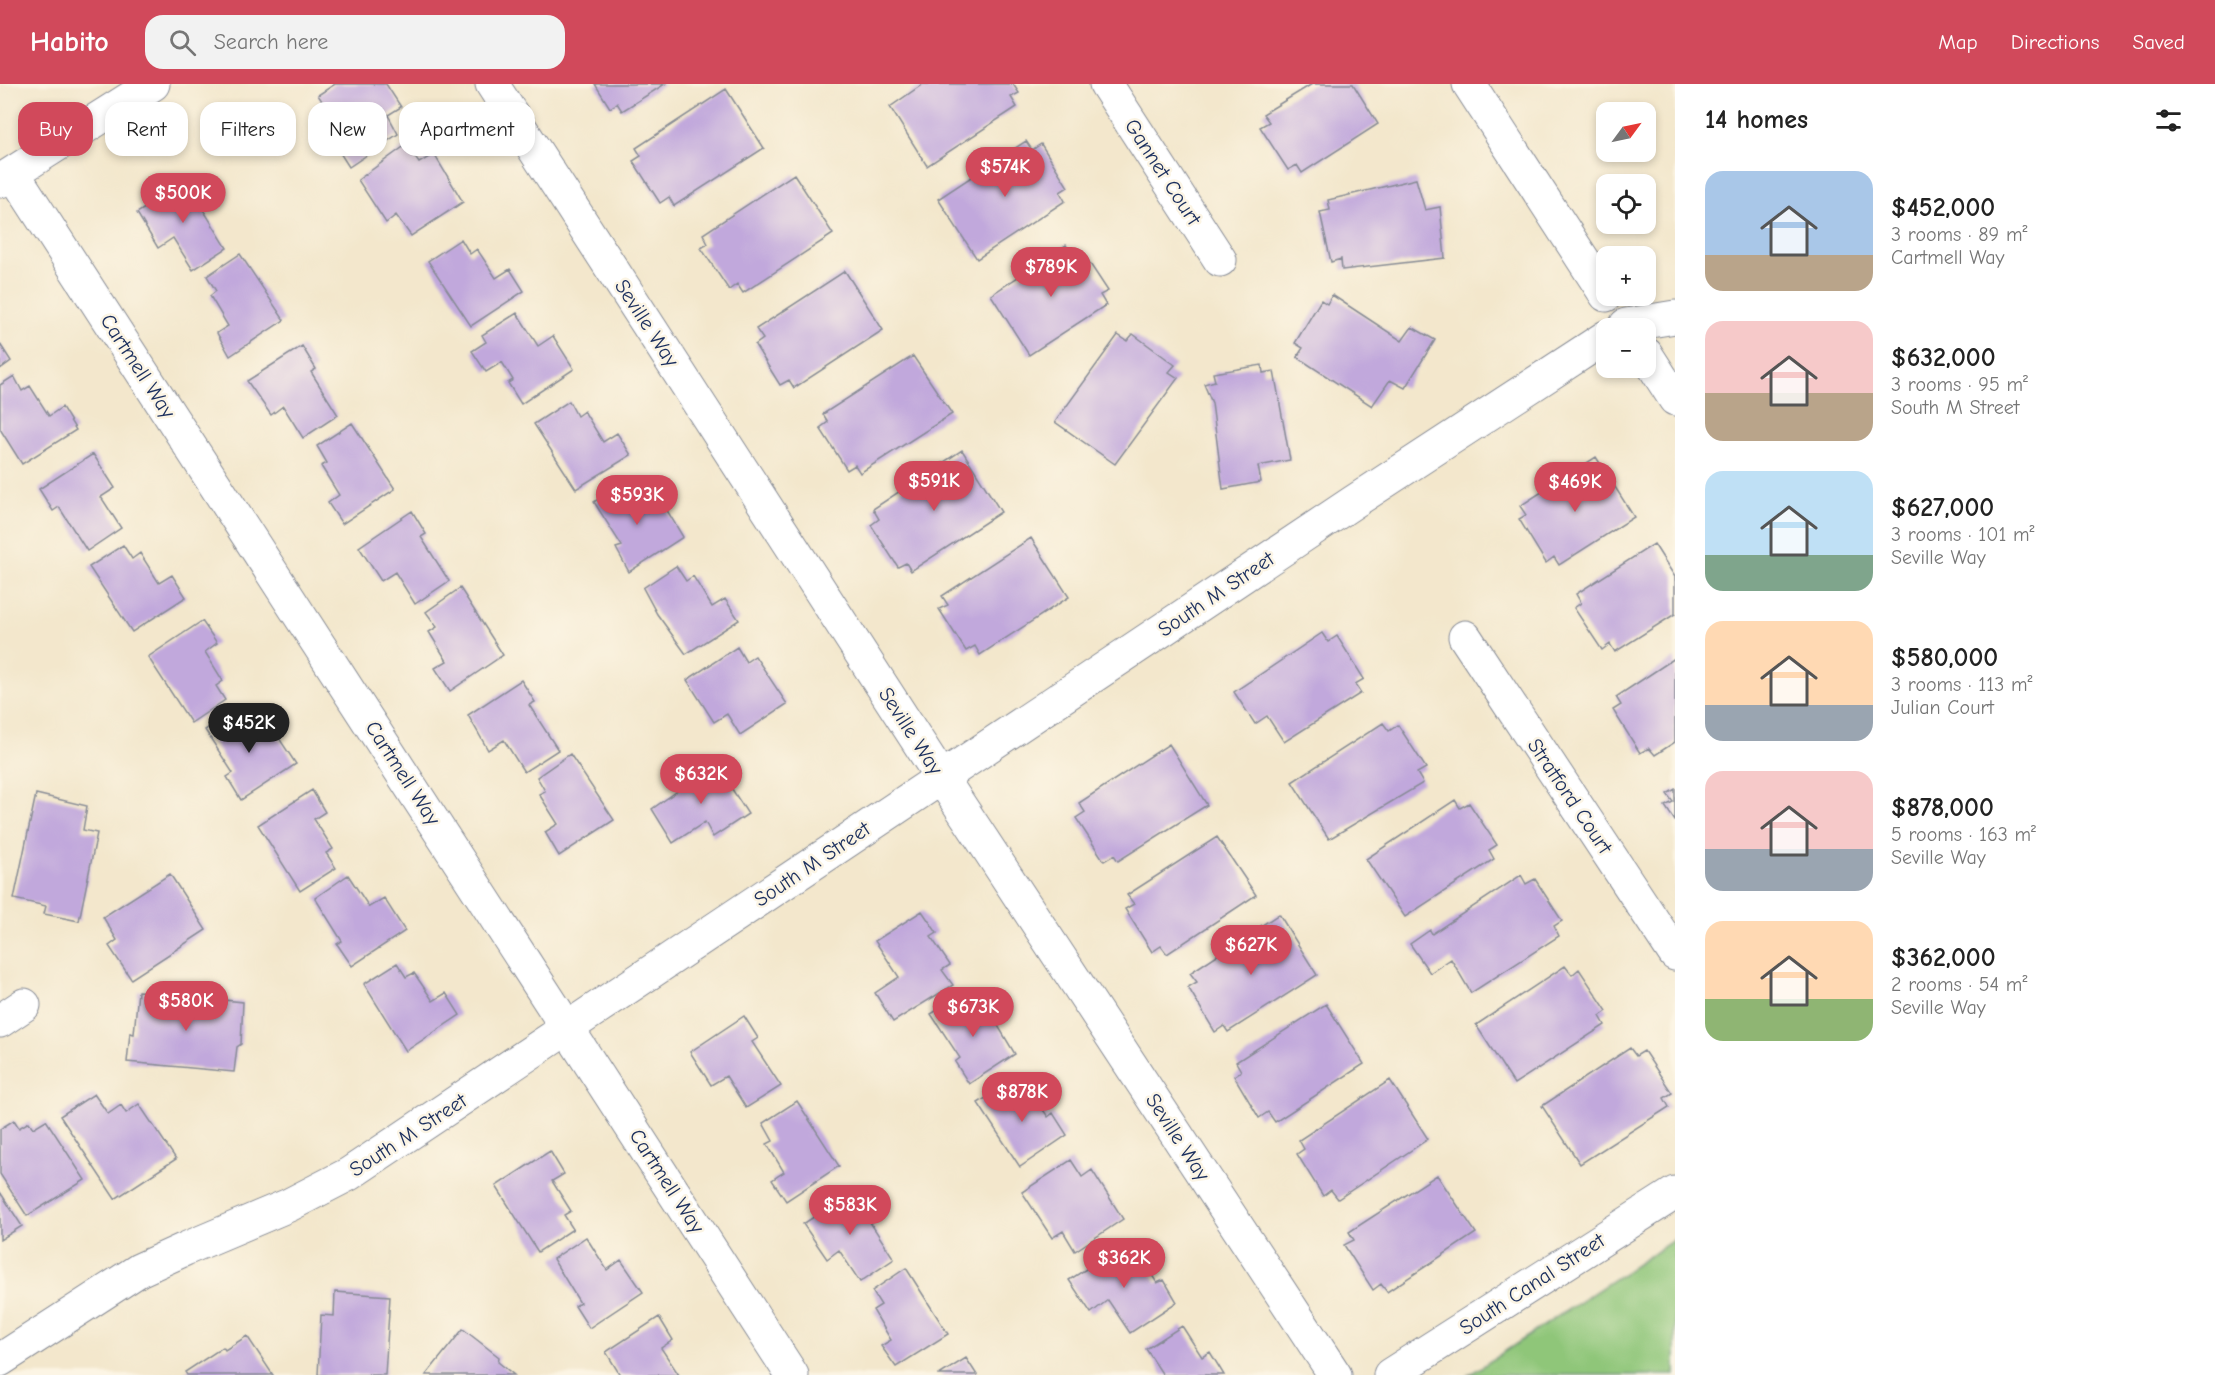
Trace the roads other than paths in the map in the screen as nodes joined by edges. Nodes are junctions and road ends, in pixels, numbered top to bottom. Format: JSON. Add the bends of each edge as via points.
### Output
{"nodes":[{"id":1,"x":153,"y":84,"type":"edge"},
{"id":2,"x":492,"y":84,"type":"edge"},
{"id":3,"x":1106,"y":84,"type":"edge"},
{"id":4,"x":1469,"y":84,"type":"edge"},
{"id":5,"x":6,"y":177,"type":"edge"},
{"id":6,"x":1220,"y":260,"type":"dead end"},
{"id":7,"x":1596,"y":278,"type":"edge"},
{"id":8,"x":1675,"y":317,"type":"edge"},
{"id":9,"x":1656,"y":321,"type":"edge"},
{"id":10,"x":1596,"y":345,"type":"edge"},
{"id":11,"x":1656,"y":370,"type":"edge"},
{"id":12,"x":1675,"y":399,"type":"edge"},
{"id":13,"x":1465,"y":637,"type":"dead end"},
{"id":14,"x":941,"y":777,"type":"junction"},
{"id":15,"x":1675,"y":954,"type":"edge"},
{"id":16,"x":568,"y":1028,"type":"junction"},
{"id":17,"x":1675,"y":1193,"type":"edge"},
{"id":18,"x":0,"y":1360,"type":"edge"},
{"id":19,"x":792,"y":1375,"type":"edge"},
{"id":20,"x":1335,"y":1375,"type":"edge"},
{"id":21,"x":1390,"y":1375,"type":"edge"}],
"edges":[{"from":1,"to":5,"type":"street"},
{"from":2,"to":14,"type":"street","name":"Seville Way"},
{"from":3,"to":6,"type":"street","name":"Gannet Court"},
{"from":4,"to":7,"type":"street"},
{"from":5,"to":16,"type":"street","name":"Cartmell Way"},
{"from":8,"to":9,"type":"street"},
{"from":10,"to":14,"type":"street","name":"South M Street","via":[[1352,502]]},
{"from":11,"to":12,"type":"street"},
{"from":13,"to":15,"type":"street","name":"Stratford Court"},
{"from":14,"to":16,"type":"street","name":"South M Street"},
{"from":14,"to":20,"type":"street","name":"Seville Way"},
{"from":16,"to":18,"type":"street","name":"South M Street","via":[[349,1174],[289,1205],[139,1270]]},
{"from":16,"to":19,"type":"street","name":"Cartmell Way"},
{"from":17,"to":21,"type":"street","name":"South Canal Street"}]}
